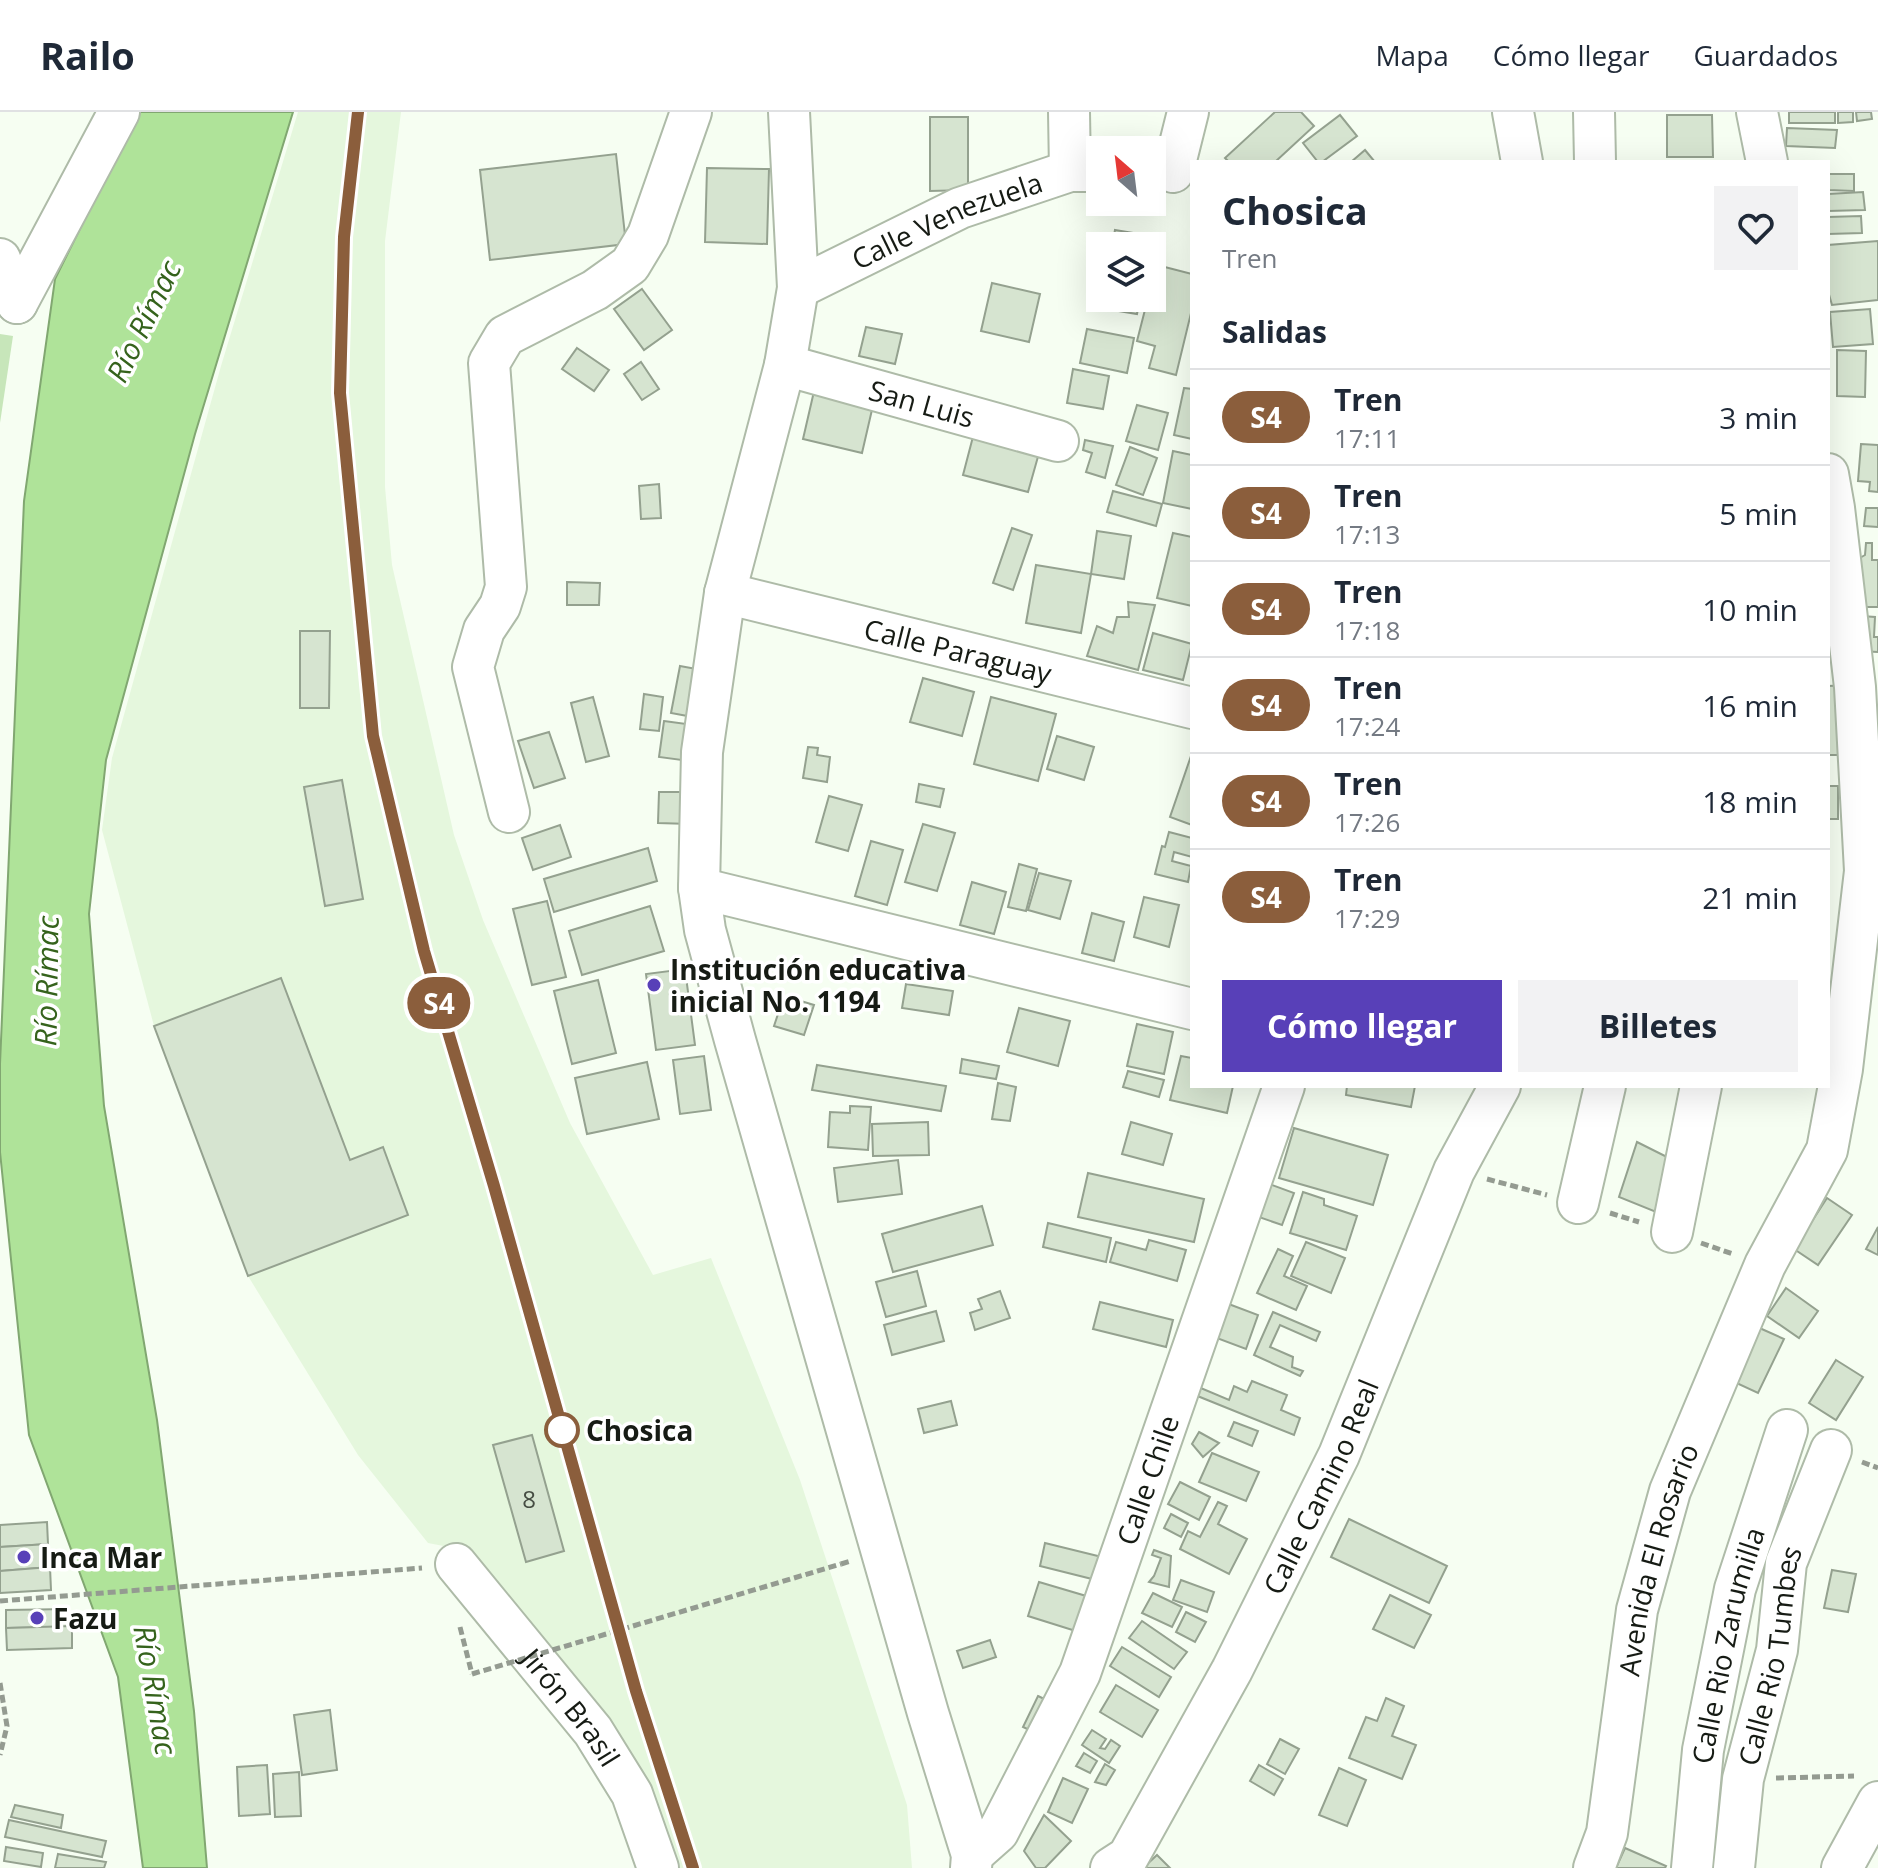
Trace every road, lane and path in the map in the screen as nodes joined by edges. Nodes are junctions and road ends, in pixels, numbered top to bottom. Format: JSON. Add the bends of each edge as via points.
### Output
{"nodes":[{"id":1,"x":119,"y":112,"type":"edge"},
{"id":2,"x":691,"y":112,"type":"edge"},
{"id":3,"x":789,"y":112,"type":"edge"},
{"id":4,"x":1069,"y":112,"type":"edge"},
{"id":5,"x":1188,"y":112,"type":"edge"},
{"id":6,"x":1513,"y":112,"type":"edge"},
{"id":7,"x":1594,"y":112,"type":"edge"},
{"id":8,"x":1757,"y":112,"type":"edge"},
{"id":9,"x":1522,"y":160,"type":"edge"},
{"id":10,"x":1595,"y":160,"type":"edge"},
{"id":11,"x":1767,"y":160,"type":"edge"},
{"id":12,"x":1085,"y":171,"type":"edge"},
{"id":13,"x":1172,"y":176,"type":"edge"},
{"id":14,"x":0,"y":259,"type":"edge"},
{"id":15,"x":798,"y":288,"type":"junction"},
{"id":16,"x":785,"y":365,"type":"junction"},
{"id":17,"x":1058,"y":441,"type":"dead end"},
{"id":18,"x":1830,"y":485,"type":"edge"},
{"id":19,"x":725,"y":593,"type":"junction"},
{"id":20,"x":1190,"y":708,"type":"edge"},
{"id":21,"x":509,"y":812,"type":"dead end"},
{"id":22,"x":699,"y":888,"type":"junction"},
{"id":23,"x":1190,"y":1009,"type":"edge"},
{"id":24,"x":1283,"y":1088,"type":"edge"},
{"id":25,"x":1498,"y":1088,"type":"edge"},
{"id":26,"x":1605,"y":1088,"type":"edge"},
{"id":27,"x":1701,"y":1088,"type":"edge"},
{"id":28,"x":1578,"y":1203,"type":"dead end"},
{"id":29,"x":1672,"y":1232,"type":"dead end"},
{"id":30,"x":1787,"y":1430,"type":"dead end"},
{"id":31,"x":1831,"y":1450,"type":"dead end"},
{"id":32,"x":456,"y":1564,"type":"junction"},
{"id":33,"x":841,"y":1564,"type":"dead end"},
{"id":34,"x":0,"y":1601,"type":"edge"},
{"id":35,"x":0,"y":1683,"type":"edge"},
{"id":36,"x":1,"y":1743,"type":"edge"},
{"id":37,"x":0,"y":1755,"type":"edge"},
{"id":38,"x":1743,"y":1779,"type":"junction"},
{"id":39,"x":1871,"y":1789,"type":"edge"},
{"id":40,"x":971,"y":1861,"type":"edge"},
{"id":41,"x":655,"y":1867,"type":"edge"},
{"id":42,"x":1111,"y":1868,"type":"edge"},
{"id":43,"x":1594,"y":1868,"type":"edge"},
{"id":44,"x":1692,"y":1868,"type":"edge"},
{"id":45,"x":1734,"y":1868,"type":"edge"},
{"id":46,"x":1842,"y":1868,"type":"edge"}],
"edges":[{"from":1,"to":14,"type":"street","via":[[17,303]]},
{"from":2,"to":21,"type":"street","via":[[648,235],[630,265],[595,290],[505,336],[489,363],[506,587],[473,667]]},
{"from":3,"to":15,"type":"street"},
{"from":4,"to":12,"type":"street"},
{"from":5,"to":13,"type":"street"},
{"from":6,"to":9,"type":"street"},
{"from":7,"to":10,"type":"street"},
{"from":8,"to":11,"type":"street"},
{"from":12,"to":15,"type":"street","name":"Calle Venezuela","via":[[960,208]]},
{"from":15,"to":16,"type":"street"},
{"from":16,"to":17,"type":"street","name":"San Luis"},
{"from":16,"to":19,"type":"street"},
{"from":18,"to":43,"type":"street","name":"Avenida El Rosario","via":[[1855,687],[1865,871],[1842,1069],[1827,1150],[1765,1265],[1670,1491],[1637,1610],[1607,1833]]},
{"from":19,"to":20,"type":"street","name":"Calle Paraguay"},
{"from":19,"to":22,"type":"street","via":[[702,752]]},
{"from":22,"to":23,"type":"street"},
{"from":22,"to":40,"type":"street","via":[[705,930],[756,1115]]},
{"from":24,"to":40,"type":"street","name":"Calle Chile","via":[[1080,1673],[998,1832]]},
{"from":25,"to":42,"type":"street","name":"Calle Camino Real","via":[[1454,1171],[1339,1455],[1225,1683],[1128,1857]]},
{"from":26,"to":28,"type":"street"},
{"from":27,"to":29,"type":"street"},
{"from":30,"to":44,"type":"street","name":"Calle Rio Zarumilla","via":[[1735,1589],[1703,1750]]},
{"from":31,"to":38,"type":"street","name":"Calle Rio Tumbes","via":[[1786,1563],[1777,1650]]},
{"from":32,"to":33,"type":"path","bridge":true,"via":[[457,1615],[472,1674]]},
{"from":32,"to":34,"type":"path"},
{"from":32,"to":41,"type":"street","name":"Jirón Brasil","via":[[593,1731],[632,1794]]},
{"from":35,"to":36,"type":"path","via":[[7,1726]]},
{"from":36,"to":37,"type":"path"},
{"from":38,"to":39,"type":"path"},
{"from":38,"to":45,"type":"street","name":"Calle Rio Tumbes"},
{"from":39,"to":46,"type":"street"}]}
